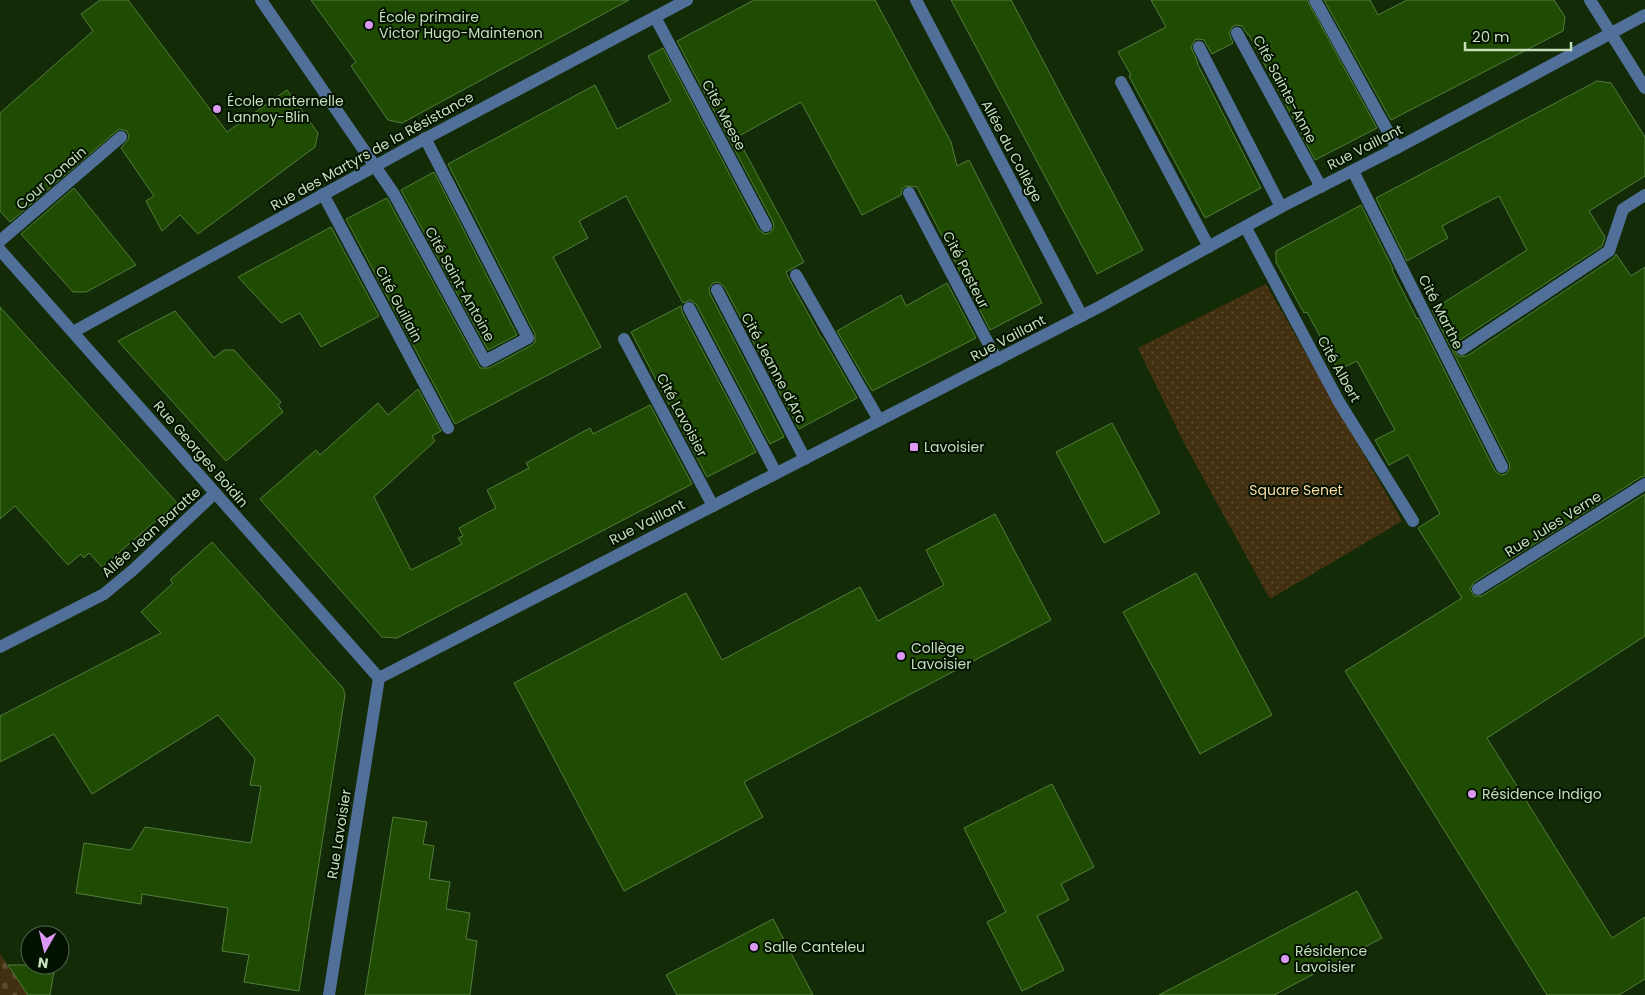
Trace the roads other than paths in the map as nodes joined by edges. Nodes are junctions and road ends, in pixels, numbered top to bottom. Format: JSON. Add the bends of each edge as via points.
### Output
{"nodes":[{"id":1,"x":261,"y":0,"type":"edge"},
{"id":2,"x":687,"y":0,"type":"edge"},
{"id":3,"x":916,"y":0,"type":"edge"},
{"id":4,"x":1315,"y":0,"type":"edge"},
{"id":5,"x":1590,"y":0,"type":"edge"},
{"id":6,"x":1645,"y":15,"type":"edge"},
{"id":7,"x":655,"y":17,"type":"junction"},
{"id":8,"x":1238,"y":32,"type":"dead end"},
{"id":9,"x":1612,"y":33,"type":"junction"},
{"id":10,"x":1199,"y":47,"type":"dead end"},
{"id":11,"x":1120,"y":82,"type":"dead end"},
{"id":12,"x":1645,"y":88,"type":"edge"},
{"id":13,"x":121,"y":137,"type":"dead end"},
{"id":14,"x":425,"y":138,"type":"junction"},
{"id":15,"x":1397,"y":148,"type":"junction"},
{"id":16,"x":376,"y":166,"type":"junction"},
{"id":17,"x":1353,"y":171,"type":"junction"},
{"id":18,"x":1321,"y":187,"type":"junction"},
{"id":19,"x":909,"y":193,"type":"dead end"},
{"id":20,"x":323,"y":194,"type":"junction"},
{"id":21,"x":1645,"y":195,"type":"edge"},
{"id":22,"x":1281,"y":207,"type":"junction"},
{"id":23,"x":766,"y":226,"type":"dead end"},
{"id":24,"x":1246,"y":228,"type":"junction"},
{"id":25,"x":0,"y":241,"type":"edge"},
{"id":26,"x":1209,"y":247,"type":"junction"},
{"id":27,"x":0,"y":250,"type":"edge"},
{"id":28,"x":796,"y":275,"type":"dead end"},
{"id":29,"x":717,"y":290,"type":"dead end"},
{"id":30,"x":689,"y":308,"type":"dead end"},
{"id":31,"x":1082,"y":316,"type":"junction"},
{"id":32,"x":73,"y":332,"type":"junction"},
{"id":33,"x":624,"y":339,"type":"dead end"},
{"id":34,"x":1462,"y":349,"type":"dead end"},
{"id":35,"x":997,"y":360,"type":"junction"},
{"id":36,"x":879,"y":420,"type":"junction"},
{"id":37,"x":448,"y":428,"type":"dead end"},
{"id":38,"x":805,"y":459,"type":"junction"},
{"id":39,"x":1502,"y":467,"type":"dead end"},
{"id":40,"x":776,"y":473,"type":"junction"},
{"id":41,"x":1645,"y":484,"type":"edge"},
{"id":42,"x":215,"y":494,"type":"junction"},
{"id":43,"x":713,"y":506,"type":"junction"},
{"id":44,"x":1413,"y":520,"type":"dead end"},
{"id":45,"x":1478,"y":589,"type":"dead end"},
{"id":46,"x":0,"y":647,"type":"edge"},
{"id":47,"x":379,"y":678,"type":"junction"},
{"id":48,"x":329,"y":995,"type":"edge"}],
"edges":[{"from":1,"to":16,"type":"street"},
{"from":2,"to":7,"type":"street","name":"Rue des Martyrs de la Résistance"},
{"from":3,"to":31,"type":"street","name":"Allée du Collège"},
{"from":4,"to":15,"type":"street"},
{"from":5,"to":9,"type":"street"},
{"from":6,"to":9,"type":"street","name":"Rue Vaillant"},
{"from":7,"to":14,"type":"street","name":"Rue des Martyrs de la Résistance"},
{"from":7,"to":23,"type":"street","name":"Cité Meese"},
{"from":8,"to":18,"type":"street","name":"Cité Sainte-Anne"},
{"from":9,"to":12,"type":"street"},
{"from":9,"to":15,"type":"street","name":"Rue Vaillant"},
{"from":10,"to":22,"type":"street"},
{"from":11,"to":26,"type":"street"},
{"from":13,"to":25,"type":"street","name":"Cour Donain"},
{"from":14,"to":16,"type":"street","name":"Rue des Martyrs de la Résistance"},
{"from":14,"to":16,"type":"street","name":"Cité Saint-Antoine","via":[[528,338],[485,361]]},
{"from":15,"to":17,"type":"street","name":"Rue Vaillant"},
{"from":16,"to":20,"type":"street","name":"Rue des Martyrs de la Résistance"},
{"from":17,"to":18,"type":"street","name":"Rue Vaillant"},
{"from":17,"to":39,"type":"street","name":"Cité Marthe"},
{"from":18,"to":22,"type":"street","name":"Rue Vaillant"},
{"from":19,"to":35,"type":"street","name":"Cité Pasteur"},
{"from":20,"to":32,"type":"street","name":"Rue des Martyrs de la Résistance"},
{"from":20,"to":37,"type":"street","name":"Cité Guillain"},
{"from":21,"to":34,"type":"street","via":[[1623,209],[1609,251]]},
{"from":22,"to":24,"type":"street","name":"Rue Vaillant"},
{"from":24,"to":26,"type":"street","name":"Rue Vaillant"},
{"from":24,"to":44,"type":"street","name":"Cité Albert","via":[[1339,402]]},
{"from":26,"to":31,"type":"street","name":"Rue Vaillant"},
{"from":27,"to":32,"type":"street","name":"Rue Georges Boidin"},
{"from":28,"to":36,"type":"street"},
{"from":29,"to":38,"type":"street","name":"Cité Jeanne d'Arc"},
{"from":30,"to":40,"type":"street"},
{"from":31,"to":35,"type":"street","name":"Rue Vaillant"},
{"from":32,"to":42,"type":"street","name":"Rue Georges Boidin"},
{"from":33,"to":43,"type":"street","name":"Cité Lavoisier"},
{"from":35,"to":36,"type":"street","name":"Rue Vaillant"},
{"from":36,"to":38,"type":"street","name":"Rue Vaillant"},
{"from":38,"to":40,"type":"street","name":"Rue Vaillant"},
{"from":40,"to":43,"type":"street","name":"Rue Vaillant"},
{"from":41,"to":45,"type":"street","name":"Rue Jules Verne"},
{"from":42,"to":46,"type":"street","name":"Allée Jean Baratte","via":[[104,594]]},
{"from":42,"to":47,"type":"street","name":"Rue Georges Boidin"},
{"from":43,"to":47,"type":"street","name":"Rue Vaillant"},
{"from":47,"to":48,"type":"street","name":"Rue Lavoisier"}]}
